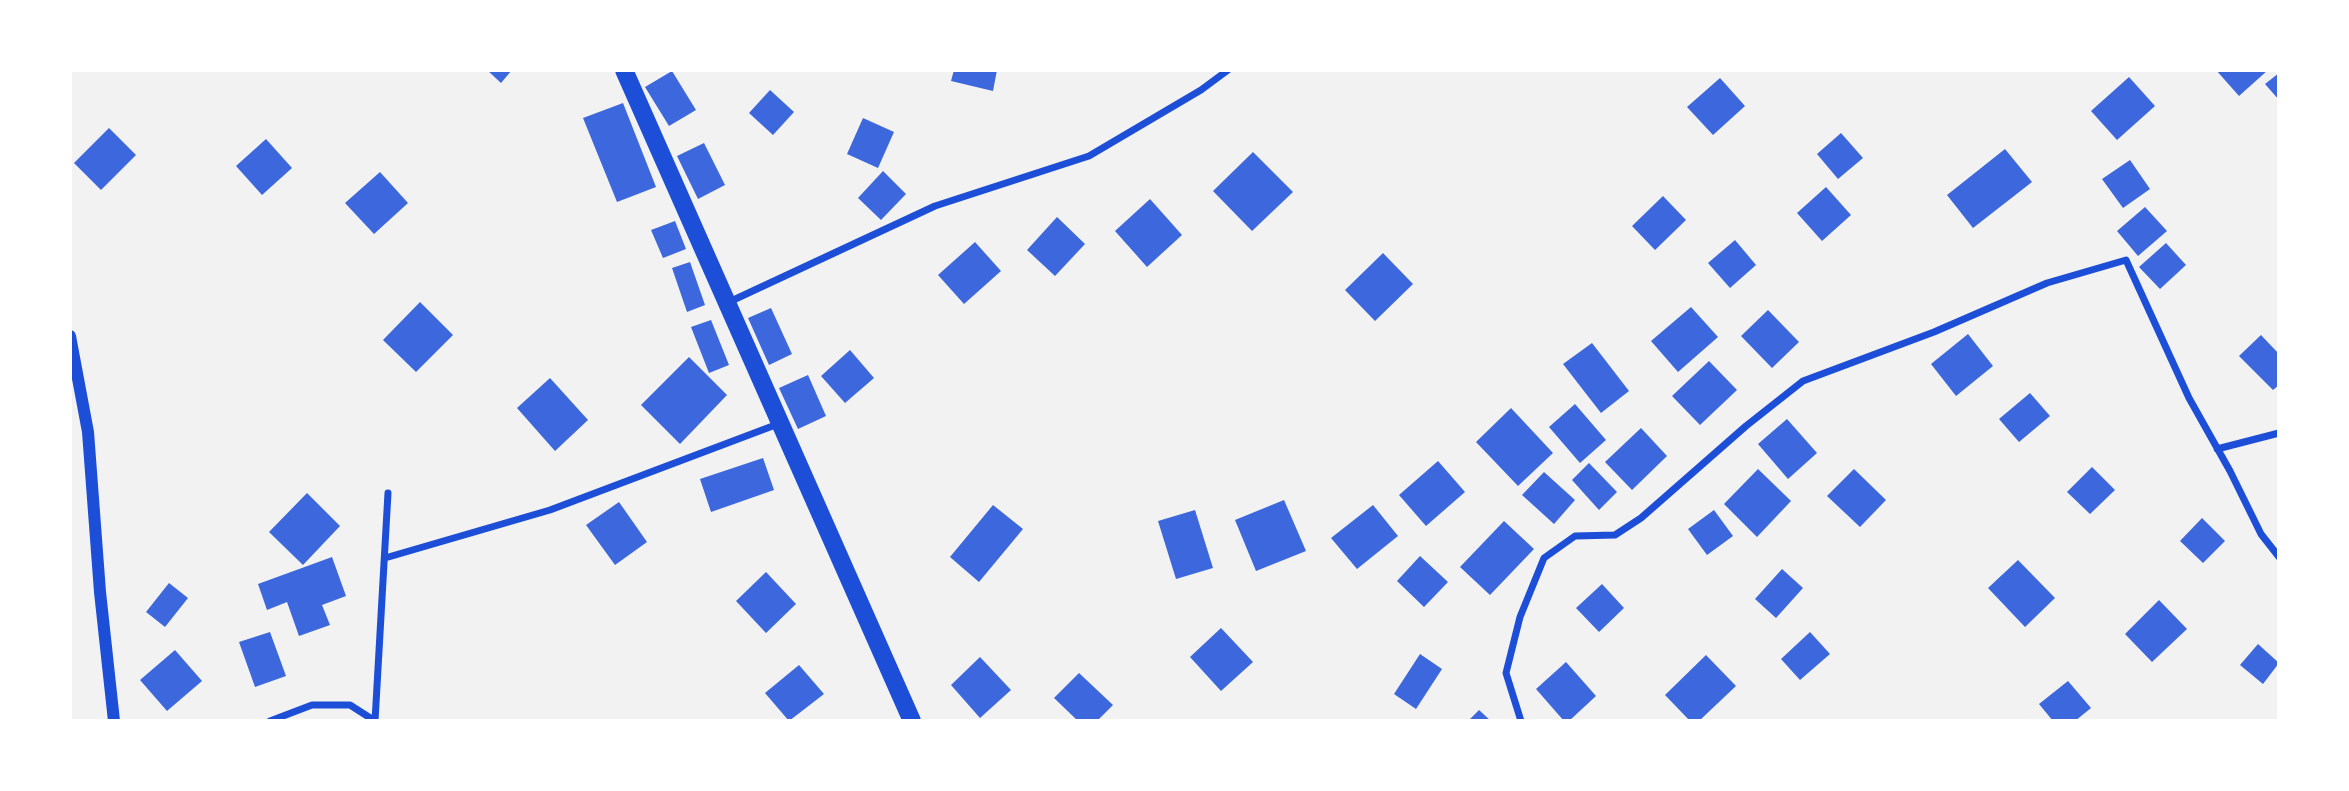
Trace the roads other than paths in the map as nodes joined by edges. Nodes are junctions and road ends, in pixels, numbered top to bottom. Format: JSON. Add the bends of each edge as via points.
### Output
{"nodes":[{"id":1,"x":624,"y":70,"type":"edge"},
{"id":2,"x":1228,"y":70,"type":"edge"},
{"id":3,"x":727,"y":303,"type":"junction"},
{"id":4,"x":70,"y":337,"type":"edge"},
{"id":5,"x":780,"y":424,"type":"junction"},
{"id":6,"x":2279,"y":433,"type":"edge"},
{"id":7,"x":2217,"y":449,"type":"junction"},
{"id":8,"x":388,"y":493,"type":"dead end"},
{"id":9,"x":2279,"y":557,"type":"edge"},
{"id":10,"x":385,"y":558,"type":"junction"},
{"id":11,"x":114,"y":721,"type":"edge"},
{"id":12,"x":270,"y":721,"type":"edge"},
{"id":13,"x":375,"y":721,"type":"edge"},
{"id":14,"x":912,"y":721,"type":"edge"},
{"id":15,"x":1521,"y":721,"type":"edge"}],
"edges":[{"from":1,"to":3,"type":"main road"},
{"from":2,"to":3,"type":"street","via":[[1089,156],[935,206]]},
{"from":3,"to":5,"type":"main road"},
{"from":4,"to":11,"type":"street","via":[[88,432]]},
{"from":5,"to":10,"type":"street","via":[[550,510]]},
{"from":5,"to":14,"type":"main road"},
{"from":6,"to":7,"type":"street"},
{"from":7,"to":9,"type":"street"},
{"from":7,"to":15,"type":"street","via":[[2126,260],[2047,283],[1803,381],[1615,535],[1575,536],[1544,558],[1520,617],[1506,673]]},
{"from":8,"to":10,"type":"street"},
{"from":10,"to":13,"type":"street"},
{"from":12,"to":13,"type":"street","via":[[312,705],[350,705]]}]}
